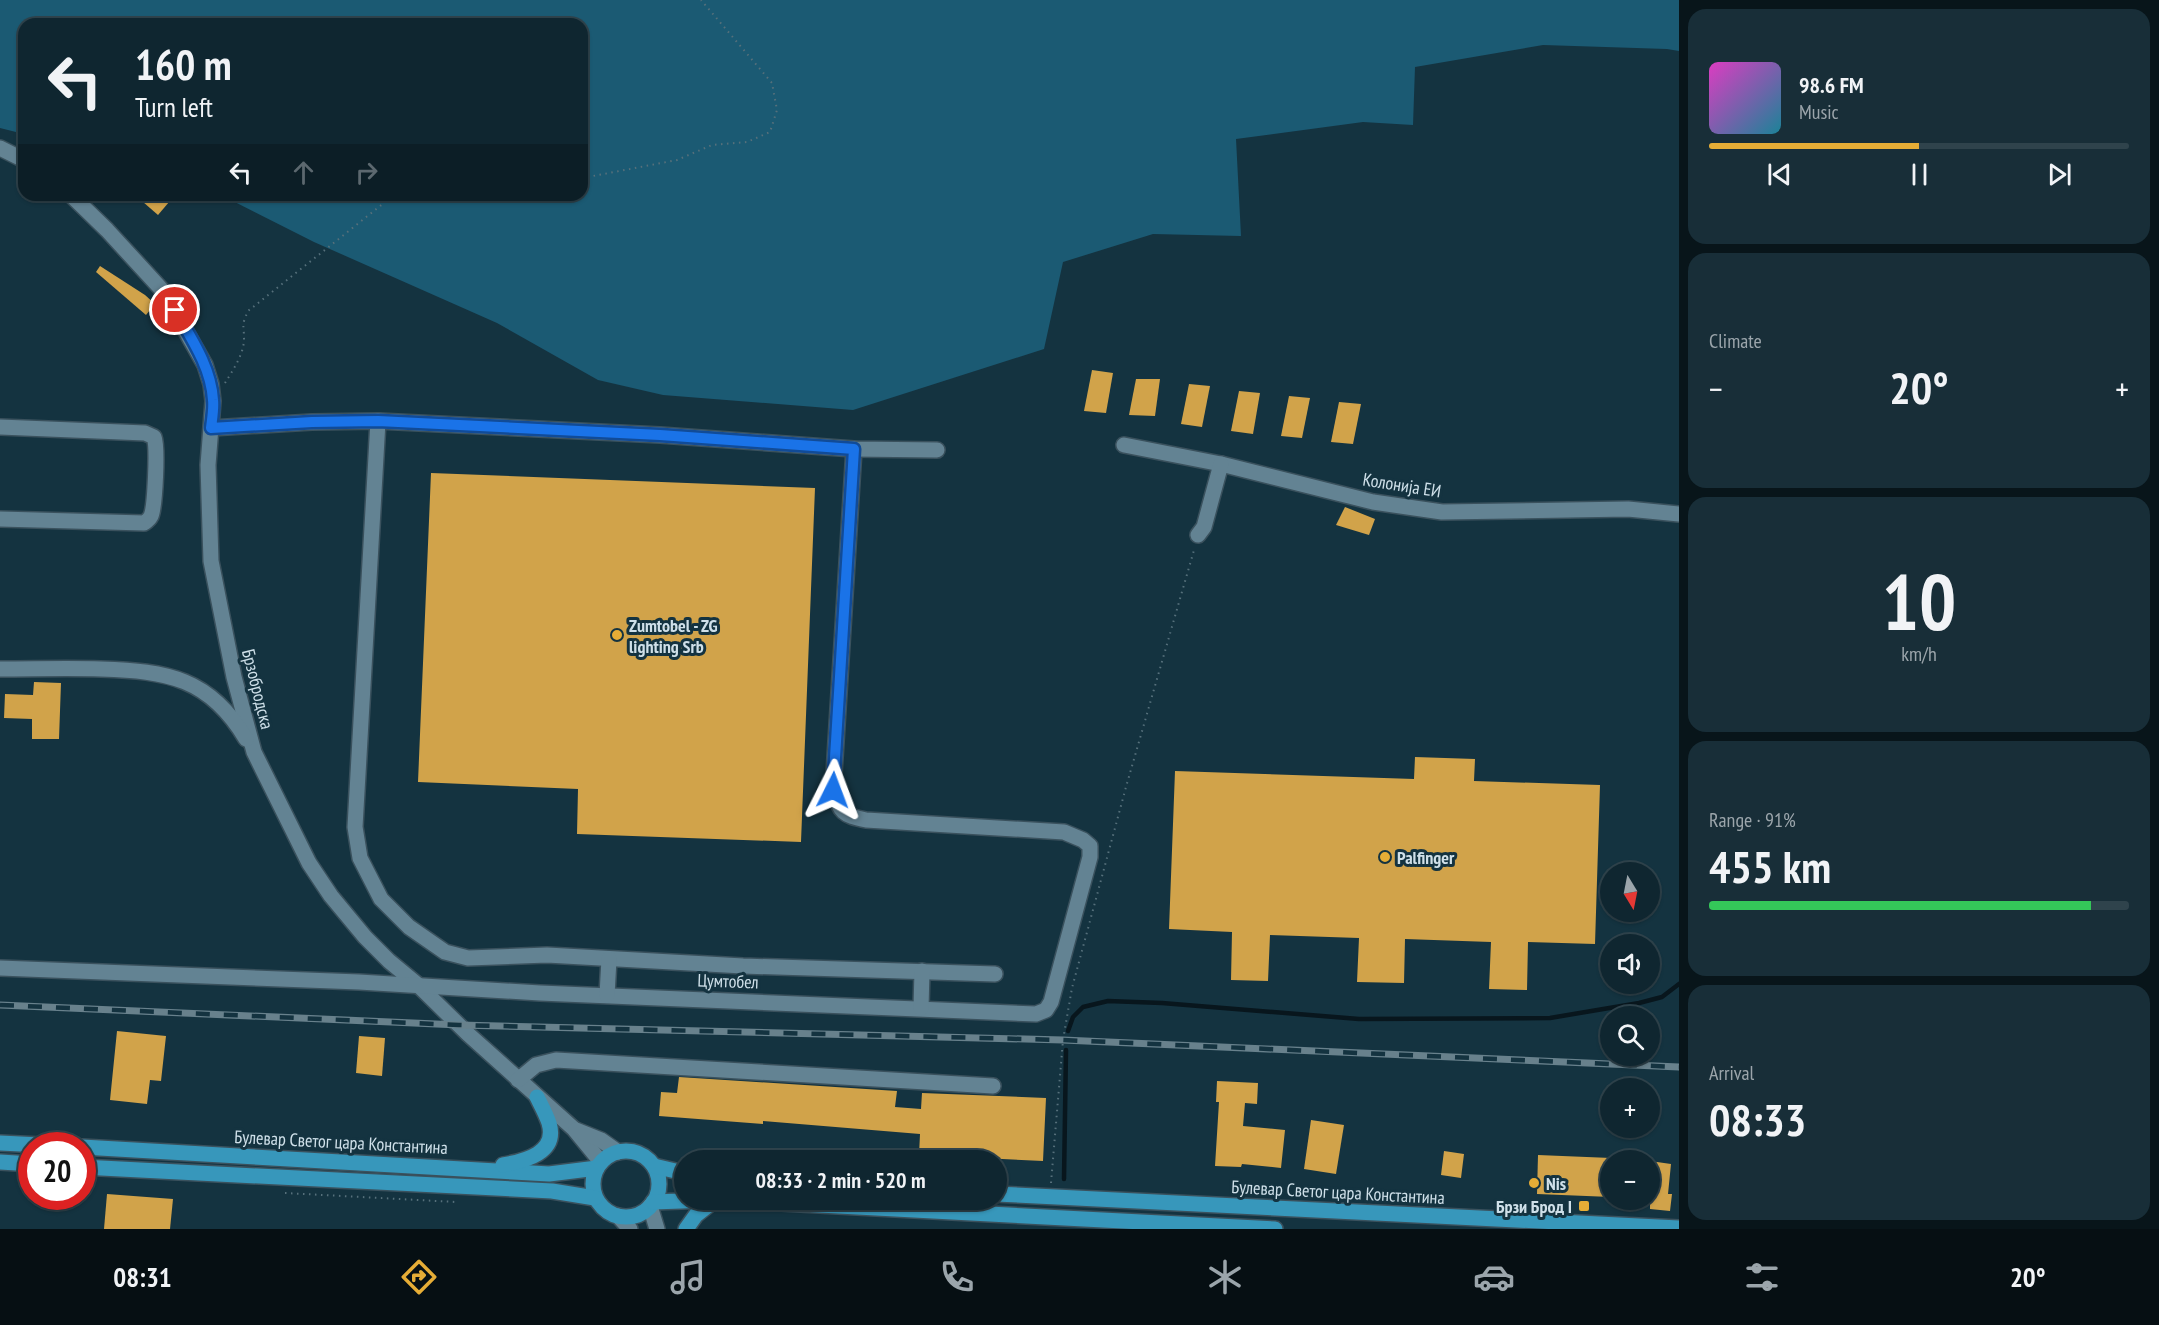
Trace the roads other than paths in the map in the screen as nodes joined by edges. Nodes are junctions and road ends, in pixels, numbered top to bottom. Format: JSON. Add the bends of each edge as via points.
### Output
{"nodes":[{"id":1,"x":0,"y":148,"type":"edge"},
{"id":2,"x":18,"y":157,"type":"edge"},
{"id":3,"x":77,"y":201,"type":"edge"},
{"id":4,"x":378,"y":421,"type":"junction"},
{"id":5,"x":0,"y":427,"type":"edge"},
{"id":6,"x":211,"y":428,"type":"junction"},
{"id":7,"x":1124,"y":445,"type":"dead end"},
{"id":8,"x":854,"y":449,"type":"junction"},
{"id":9,"x":937,"y":450,"type":"dead end"},
{"id":10,"x":1221,"y":464,"type":"junction"},
{"id":11,"x":1679,"y":514,"type":"edge"},
{"id":12,"x":0,"y":519,"type":"edge"},
{"id":13,"x":1198,"y":536,"type":"road end"},
{"id":14,"x":0,"y":669,"type":"edge"},
{"id":15,"x":254,"y":752,"type":"junction"},
{"id":16,"x":609,"y":959,"type":"junction"},
{"id":17,"x":0,"y":968,"type":"edge"},
{"id":18,"x":922,"y":971,"type":"junction"},
{"id":19,"x":995,"y":974,"type":"dead end"},
{"id":20,"x":418,"y":986,"type":"junction"},
{"id":21,"x":607,"y":995,"type":"junction"},
{"id":22,"x":921,"y":1008,"type":"junction"},
{"id":23,"x":518,"y":1080,"type":"junction"},
{"id":24,"x":993,"y":1086,"type":"dead end"},
{"id":25,"x":537,"y":1096,"type":"junction"},
{"id":26,"x":574,"y":1129,"type":"junction"},
{"id":27,"x":0,"y":1143,"type":"edge"},
{"id":28,"x":18,"y":1144,"type":"edge"},
{"id":29,"x":96,"y":1148,"type":"edge"},
{"id":30,"x":618,"y":1152,"type":"junction"},
{"id":31,"x":0,"y":1162,"type":"edge"},
{"id":32,"x":18,"y":1163,"type":"edge"},
{"id":33,"x":599,"y":1165,"type":"junction"},
{"id":34,"x":654,"y":1166,"type":"junction"},
{"id":35,"x":96,"y":1168,"type":"edge"},
{"id":36,"x":480,"y":1170,"type":"junction"},
{"id":37,"x":674,"y":1171,"type":"edge"},
{"id":38,"x":1007,"y":1195,"type":"edge"},
{"id":39,"x":595,"y":1198,"type":"junction"},
{"id":40,"x":674,"y":1202,"type":"edge"},
{"id":41,"x":652,"y":1204,"type":"junction"},
{"id":42,"x":702,"y":1210,"type":"edge"},
{"id":43,"x":913,"y":1210,"type":"edge"},
{"id":44,"x":618,"y":1216,"type":"junction"},
{"id":45,"x":1679,"y":1228,"type":"edge"},
{"id":46,"x":630,"y":1229,"type":"edge"},
{"id":47,"x":657,"y":1229,"type":"edge"},
{"id":48,"x":686,"y":1229,"type":"edge"},
{"id":49,"x":1275,"y":1229,"type":"edge"}],
"edges":[{"from":1,"to":2,"type":"street"},
{"from":3,"to":6,"type":"street","name":"Брзобродска","via":[[163,291],[205,365],[213,401]]},
{"from":4,"to":6,"type":"street"},
{"from":4,"to":8,"type":"street"},
{"from":4,"to":16,"type":"street","via":[[355,827],[360,858],[381,899],[410,927],[445,952],[468,958],[547,955]]},
{"from":5,"to":12,"type":"street","via":[[145,433],[154,437],[157,449],[153,510],[144,523]]},
{"from":6,"to":15,"type":"street","name":"Брзобродска","via":[[211,561],[234,677]]},
{"from":7,"to":10,"type":"street","name":"Колонија ЕИ"},
{"from":8,"to":9,"type":"street"},
{"from":8,"to":22,"type":"street","name":"Цумтобел","via":[[833,790],[840,808],[847,816],[866,820],[1057,831],[1090,846],[1046,1010],[1036,1014]]},
{"from":10,"to":11,"type":"street","name":"Колонија ЕИ","via":[[1373,502],[1442,512],[1628,509]]},
{"from":10,"to":13,"type":"street"},
{"from":14,"to":15,"type":"street","via":[[140,670],[186,681],[221,705]]},
{"from":15,"to":20,"type":"street","name":"Брзобродска","via":[[309,863],[331,896],[389,962]]},
{"from":16,"to":18,"type":"street"},
{"from":16,"to":21,"type":"street"},
{"from":17,"to":20,"type":"street","name":"Цумтобел"},
{"from":18,"to":19,"type":"street"},
{"from":18,"to":22,"type":"street"},
{"from":20,"to":21,"type":"street","name":"Цумтобел"},
{"from":20,"to":23,"type":"street","name":"Брзобродска"},
{"from":21,"to":22,"type":"street","name":"Цумтобел"},
{"from":23,"to":24,"type":"street","via":[[536,1065],[556,1060]]},
{"from":23,"to":25,"type":"street","name":"Брзобродска"},
{"from":25,"to":26,"type":"street","name":"Брзобродска"},
{"from":25,"to":36,"type":"main road","via":[[550,1125],[550,1138],[541,1154]]},
{"from":26,"to":30,"type":"street"},
{"from":26,"to":33,"type":"street"},
{"from":27,"to":28,"type":"main road"},
{"from":29,"to":36,"type":"main road","name":"Булевар Светог цара Константина"},
{"from":30,"to":33,"type":"main road"},
{"from":30,"to":34,"type":"main road","via":[[642,1155]]},
{"from":31,"to":32,"type":"main road"},
{"from":33,"to":36,"type":"main road","name":"Булевар Светог цара Константина","via":[[549,1174]]},
{"from":33,"to":39,"type":"main road","via":[[592,1183]]},
{"from":34,"to":37,"type":"main road"},
{"from":34,"to":41,"type":"main road","via":[[659,1188]]},
{"from":35,"to":39,"type":"main road","name":"Булевар Светог цара Константина","via":[[552,1191]]},
{"from":38,"to":45,"type":"main road","name":"Булевар Светог цара Константина"},
{"from":39,"to":44,"type":"main road","via":[[602,1208]]},
{"from":40,"to":41,"type":"main road"},
{"from":41,"to":44,"type":"main road","via":[[639,1214]]},
{"from":41,"to":47,"type":"street"},
{"from":42,"to":48,"type":"main road"},
{"from":43,"to":49,"type":"main road"},
{"from":44,"to":46,"type":"street"}]}
